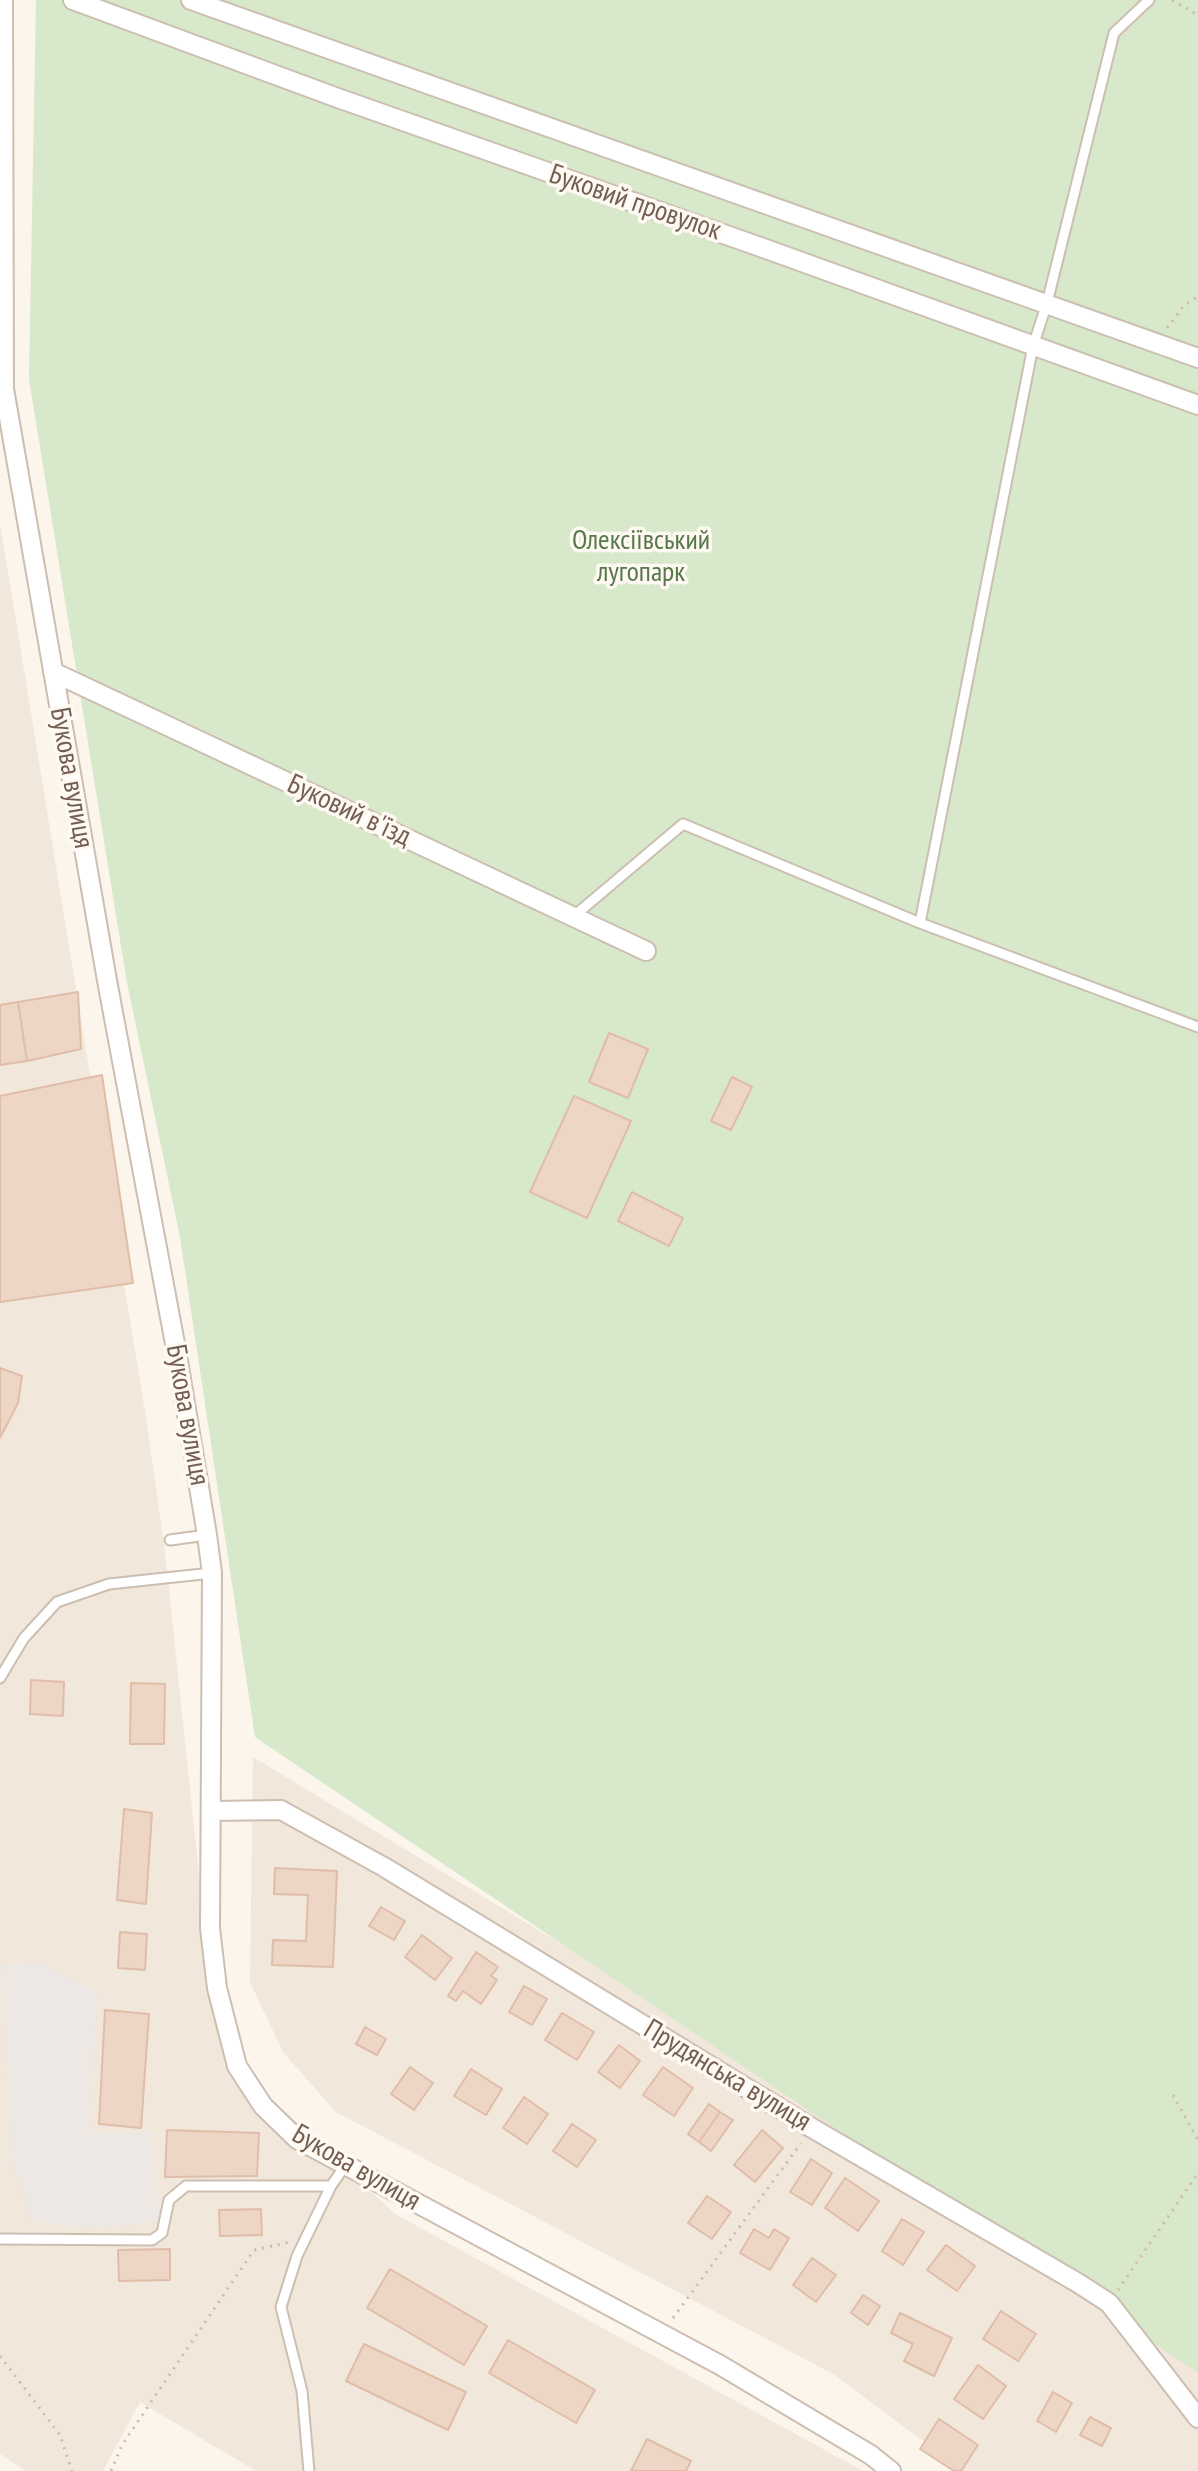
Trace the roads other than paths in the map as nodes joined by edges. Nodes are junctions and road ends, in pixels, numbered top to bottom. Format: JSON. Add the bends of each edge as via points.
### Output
{"nodes":[{"id":1,"x":3,"y":0,"type":"edge"},
{"id":2,"x":73,"y":0,"type":"edge"},
{"id":3,"x":191,"y":0,"type":"edge"},
{"id":4,"x":1149,"y":0,"type":"edge"},
{"id":5,"x":1047,"y":303,"type":"junction"},
{"id":6,"x":1033,"y":346,"type":"junction"},
{"id":7,"x":1198,"y":358,"type":"edge"},
{"id":8,"x":1198,"y":405,"type":"edge"},
{"id":9,"x":53,"y":672,"type":"junction"},
{"id":10,"x":573,"y":917,"type":"junction"},
{"id":11,"x":920,"y":923,"type":"junction"},
{"id":12,"x":646,"y":951,"type":"dead end"},
{"id":13,"x":1198,"y":1027,"type":"edge"},
{"id":14,"x":207,"y":1535,"type":"junction"},
{"id":15,"x":170,"y":1540,"type":"dead end"},
{"id":16,"x":212,"y":1573,"type":"junction"},
{"id":17,"x":0,"y":1678,"type":"edge"},
{"id":18,"x":212,"y":1811,"type":"junction"},
{"id":19,"x":345,"y":2166,"type":"junction"},
{"id":20,"x":331,"y":2186,"type":"junction"},
{"id":21,"x":0,"y":2239,"type":"edge"},
{"id":22,"x":1198,"y":2418,"type":"edge"},
{"id":23,"x":309,"y":2471,"type":"edge"},
{"id":24,"x":891,"y":2471,"type":"edge"}],
"edges":[{"from":1,"to":9,"type":"street","name":"Букова вулиця","via":[[4,389]]},
{"from":2,"to":6,"type":"street","name":"Буковий провулок"},
{"from":3,"to":5,"type":"street","name":"Буковий провулок"},
{"from":4,"to":5,"type":"lane","via":[[1114,33]]},
{"from":5,"to":6,"type":"lane"},
{"from":5,"to":7,"type":"street","name":"Буковий провулок"},
{"from":6,"to":8,"type":"street","name":"Буковий провулок"},
{"from":6,"to":11,"type":"lane"},
{"from":9,"to":10,"type":"street","name":"Буковий в'їзд"},
{"from":9,"to":14,"type":"street","name":"Букова вулиця"},
{"from":10,"to":11,"type":"lane","via":[[683,824]]},
{"from":10,"to":12,"type":"street","name":"Буковий в'їзд"},
{"from":11,"to":13,"type":"lane"},
{"from":14,"to":15,"type":"lane"},
{"from":14,"to":16,"type":"street","name":"Букова вулиця"},
{"from":16,"to":17,"type":"lane","via":[[109,1584],[57,1602],[24,1638]]},
{"from":16,"to":18,"type":"street","name":"Букова вулиця"},
{"from":18,"to":19,"type":"street","name":"Букова вулиця","via":[[210,1928],[217,1988],[237,2066],[263,2106],[297,2139]]},
{"from":18,"to":22,"type":"street","name":"Прудянська вулиця","via":[[281,1810],[398,1875],[1109,2303]]},
{"from":19,"to":20,"type":"lane"},
{"from":19,"to":24,"type":"street","name":"Букова вулиця","via":[[748,2382]]},
{"from":20,"to":21,"type":"lane","via":[[186,2186],[169,2200],[162,2233],[152,2240]]},
{"from":20,"to":23,"type":"lane","via":[[297,2256],[281,2307],[302,2391]]}]}
